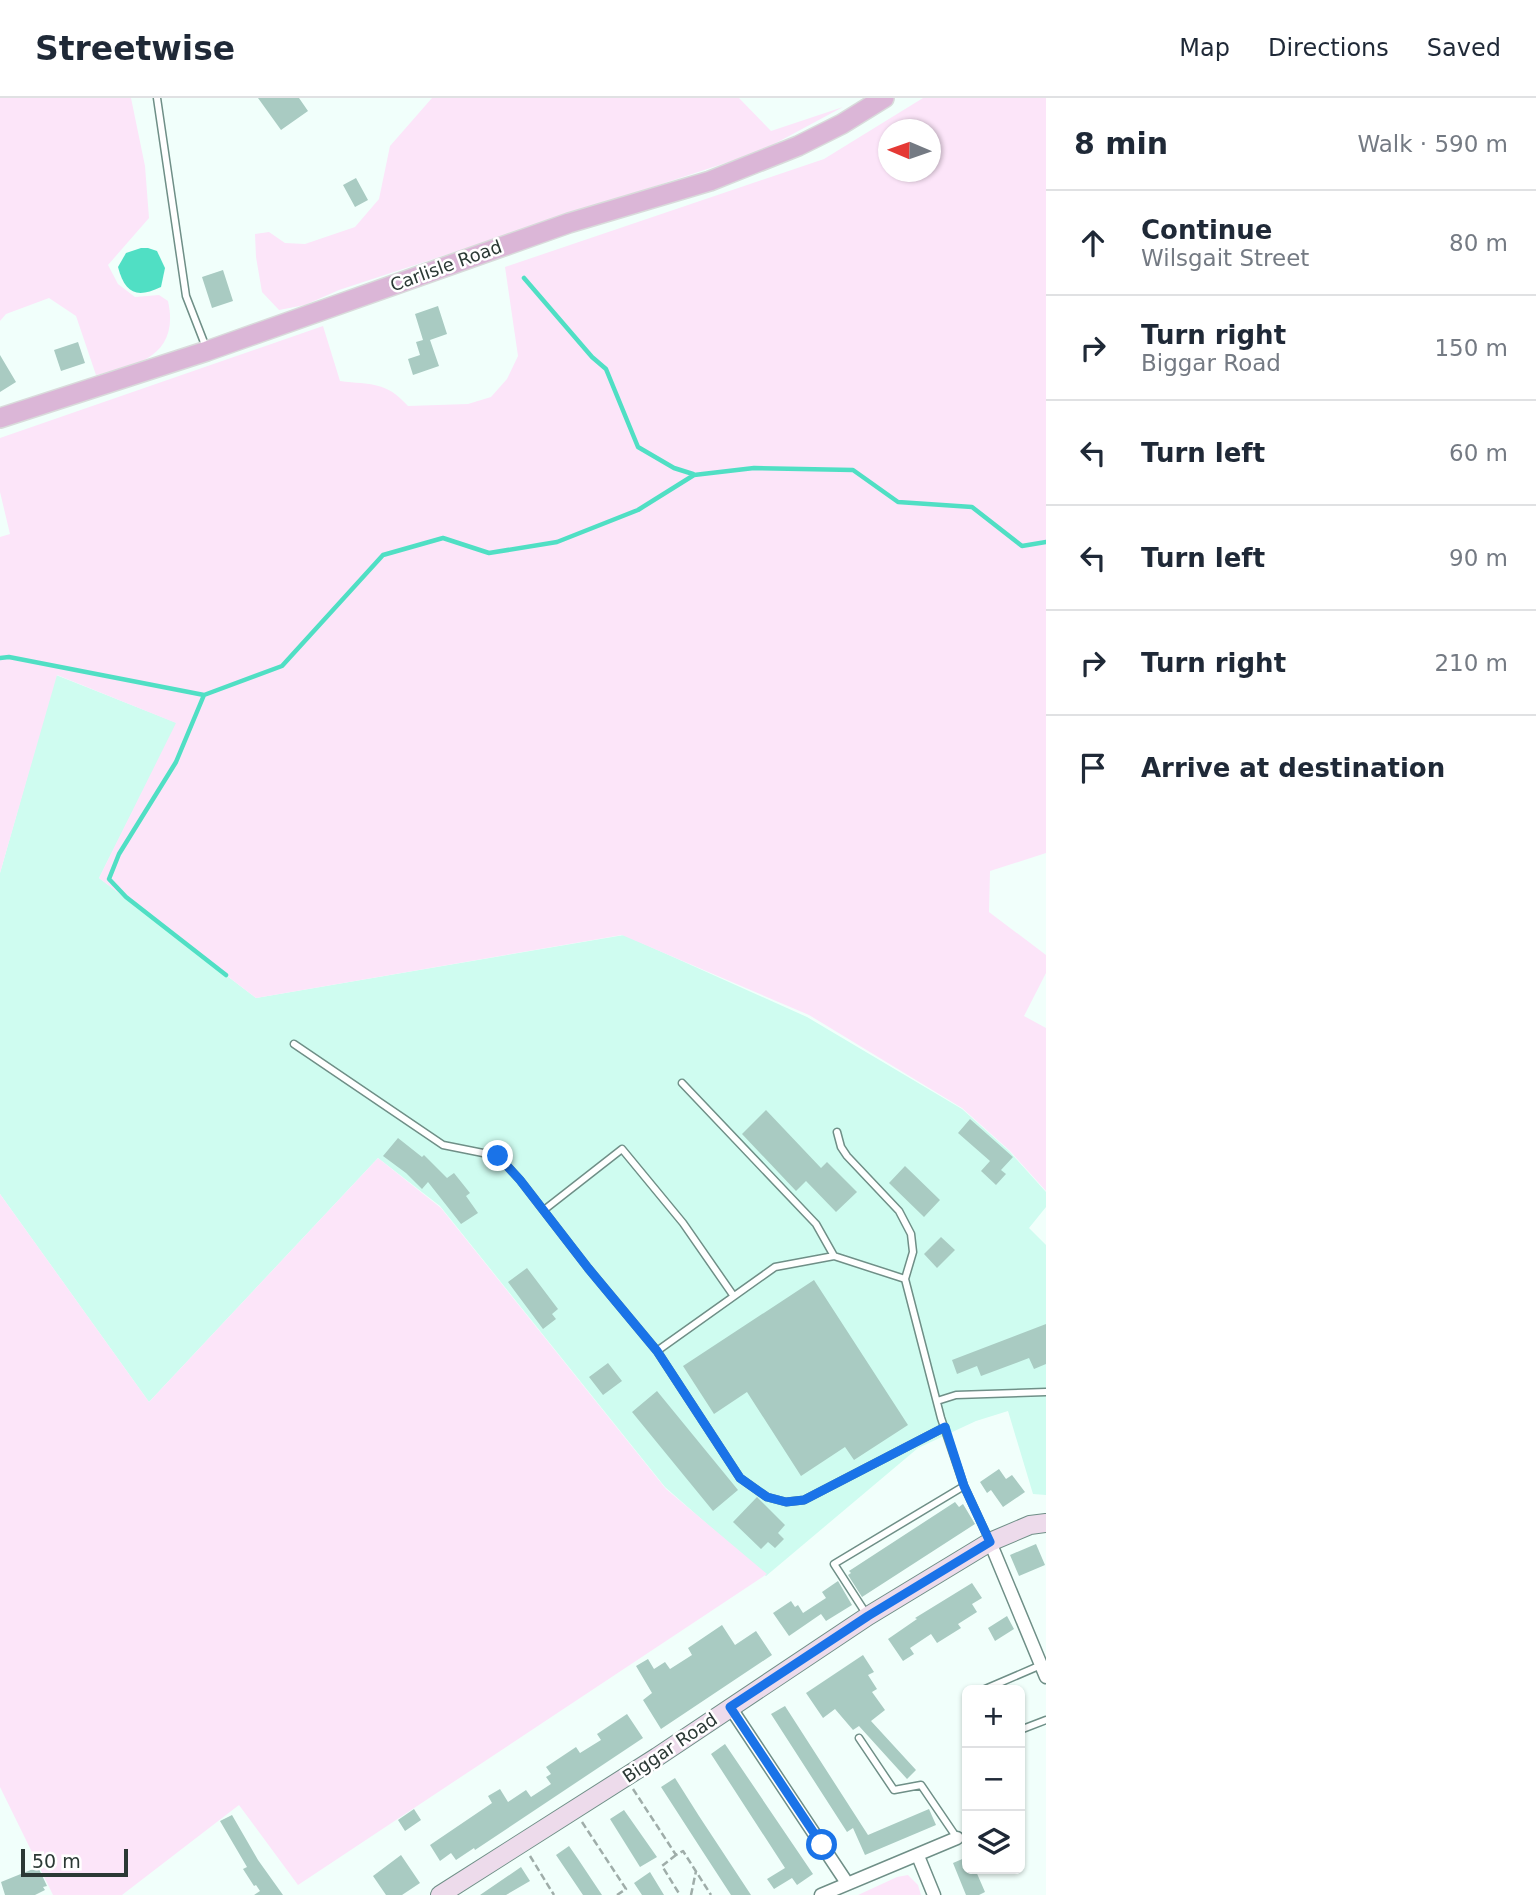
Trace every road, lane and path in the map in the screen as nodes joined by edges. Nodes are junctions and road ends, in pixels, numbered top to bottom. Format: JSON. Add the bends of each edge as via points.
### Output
{"nodes":[{"id":1,"x":157,"y":98,"type":"edge"},
{"id":2,"x":884,"y":98,"type":"edge"},
{"id":3,"x":207,"y":352,"type":"junction"},
{"id":4,"x":0,"y":418,"type":"edge"},
{"id":5,"x":294,"y":1044,"type":"dead end"},
{"id":6,"x":682,"y":1083,"type":"dead end"},
{"id":7,"x":837,"y":1132,"type":"dead end"},
{"id":8,"x":544,"y":1210,"type":"junction"},
{"id":9,"x":834,"y":1256,"type":"junction"},
{"id":10,"x":905,"y":1279,"type":"junction"},
{"id":11,"x":733,"y":1295,"type":"junction"},
{"id":12,"x":657,"y":1351,"type":"junction"},
{"id":13,"x":1046,"y":1392,"type":"edge"},
{"id":14,"x":937,"y":1401,"type":"junction"},
{"id":15,"x":945,"y":1427,"type":"junction"},
{"id":16,"x":964,"y":1486,"type":"junction"},
{"id":17,"x":1046,"y":1523,"type":"edge"},
{"id":18,"x":990,"y":1542,"type":"junction"},
{"id":19,"x":868,"y":1616,"type":"junction"},
{"id":20,"x":1043,"y":1671,"type":"edge"},
{"id":21,"x":999,"y":1685,"type":"edge"},
{"id":22,"x":730,"y":1707,"type":"junction"},
{"id":23,"x":1046,"y":1720,"type":"edge"},
{"id":24,"x":1025,"y":1728,"type":"edge"},
{"id":25,"x":859,"y":1738,"type":"dead end"},
{"id":26,"x":626,"y":1778,"type":"junction"},
{"id":27,"x":575,"y":1811,"type":"junction"},
{"id":28,"x":957,"y":1838,"type":"joint"},
{"id":29,"x":522,"y":1844,"type":"junction"},
{"id":30,"x":676,"y":1855,"type":"junction"},
{"id":31,"x":918,"y":1856,"type":"junction"},
{"id":32,"x":696,"y":1871,"type":"junction"},
{"id":33,"x":848,"y":1883,"type":"junction"},
{"id":34,"x":440,"y":1895,"type":"edge"},
{"id":35,"x":554,"y":1895,"type":"edge"},
{"id":36,"x":617,"y":1895,"type":"edge"},
{"id":37,"x":680,"y":1895,"type":"edge"},
{"id":38,"x":691,"y":1895,"type":"edge"},
{"id":39,"x":711,"y":1895,"type":"edge"},
{"id":40,"x":821,"y":1895,"type":"edge"},
{"id":41,"x":934,"y":1895,"type":"edge"}],
"edges":[{"from":1,"to":3,"type":"lane","via":[[186,296]]},
{"from":2,"to":3,"type":"main road","name":"Carlisle Road","via":[[799,146],[710,181],[569,222]]},
{"from":3,"to":4,"type":"main road","name":"Carlisle Road"},
{"from":5,"to":8,"type":"lane","via":[[443,1145],[498,1156]]},
{"from":6,"to":9,"type":"lane","via":[[816,1224]]},
{"from":7,"to":10,"type":"lane","via":[[847,1156],[899,1211],[911,1234],[913,1252]]},
{"from":8,"to":11,"type":"lane","via":[[622,1149],[683,1223]]},
{"from":8,"to":12,"type":"lane"},
{"from":9,"to":10,"type":"lane"},
{"from":9,"to":11,"type":"lane","via":[[775,1267]]},
{"from":10,"to":14,"type":"lane"},
{"from":11,"to":12,"type":"lane"},
{"from":12,"to":15,"type":"lane","via":[[740,1478],[767,1497],[804,1500]]},
{"from":13,"to":14,"type":"lane","via":[[956,1395]]},
{"from":14,"to":15,"type":"lane"},
{"from":15,"to":16,"type":"lane"},
{"from":16,"to":18,"type":"lane"},
{"from":16,"to":19,"type":"lane","via":[[834,1564]]},
{"from":17,"to":18,"type":"street","name":"Biggar Road"},
{"from":18,"to":19,"type":"street","name":"Biggar Road"},
{"from":18,"to":20,"type":"street"},
{"from":19,"to":22,"type":"street","name":"Biggar Road"},
{"from":20,"to":21,"type":"lane"},
{"from":22,"to":26,"type":"street","name":"Biggar Road"},
{"from":22,"to":33,"type":"street"},
{"from":23,"to":24,"type":"lane"},
{"from":25,"to":28,"type":"lane","via":[[894,1790],[921,1785]]},
{"from":26,"to":27,"type":"street","name":"Biggar Road"},
{"from":26,"to":30,"type":"path"},
{"from":27,"to":29,"type":"street","name":"Biggar Road"},
{"from":27,"to":36,"type":"path","via":[[626,1889]]},
{"from":28,"to":31,"type":"street"},
{"from":29,"to":34,"type":"street","name":"Biggar Road"},
{"from":29,"to":35,"type":"path"},
{"from":30,"to":32,"type":"path","via":[[683,1852]]},
{"from":30,"to":37,"type":"path","via":[[662,1866]]},
{"from":31,"to":33,"type":"street"},
{"from":31,"to":41,"type":"street"},
{"from":32,"to":38,"type":"path"},
{"from":32,"to":39,"type":"path"},
{"from":33,"to":40,"type":"street"}]}
